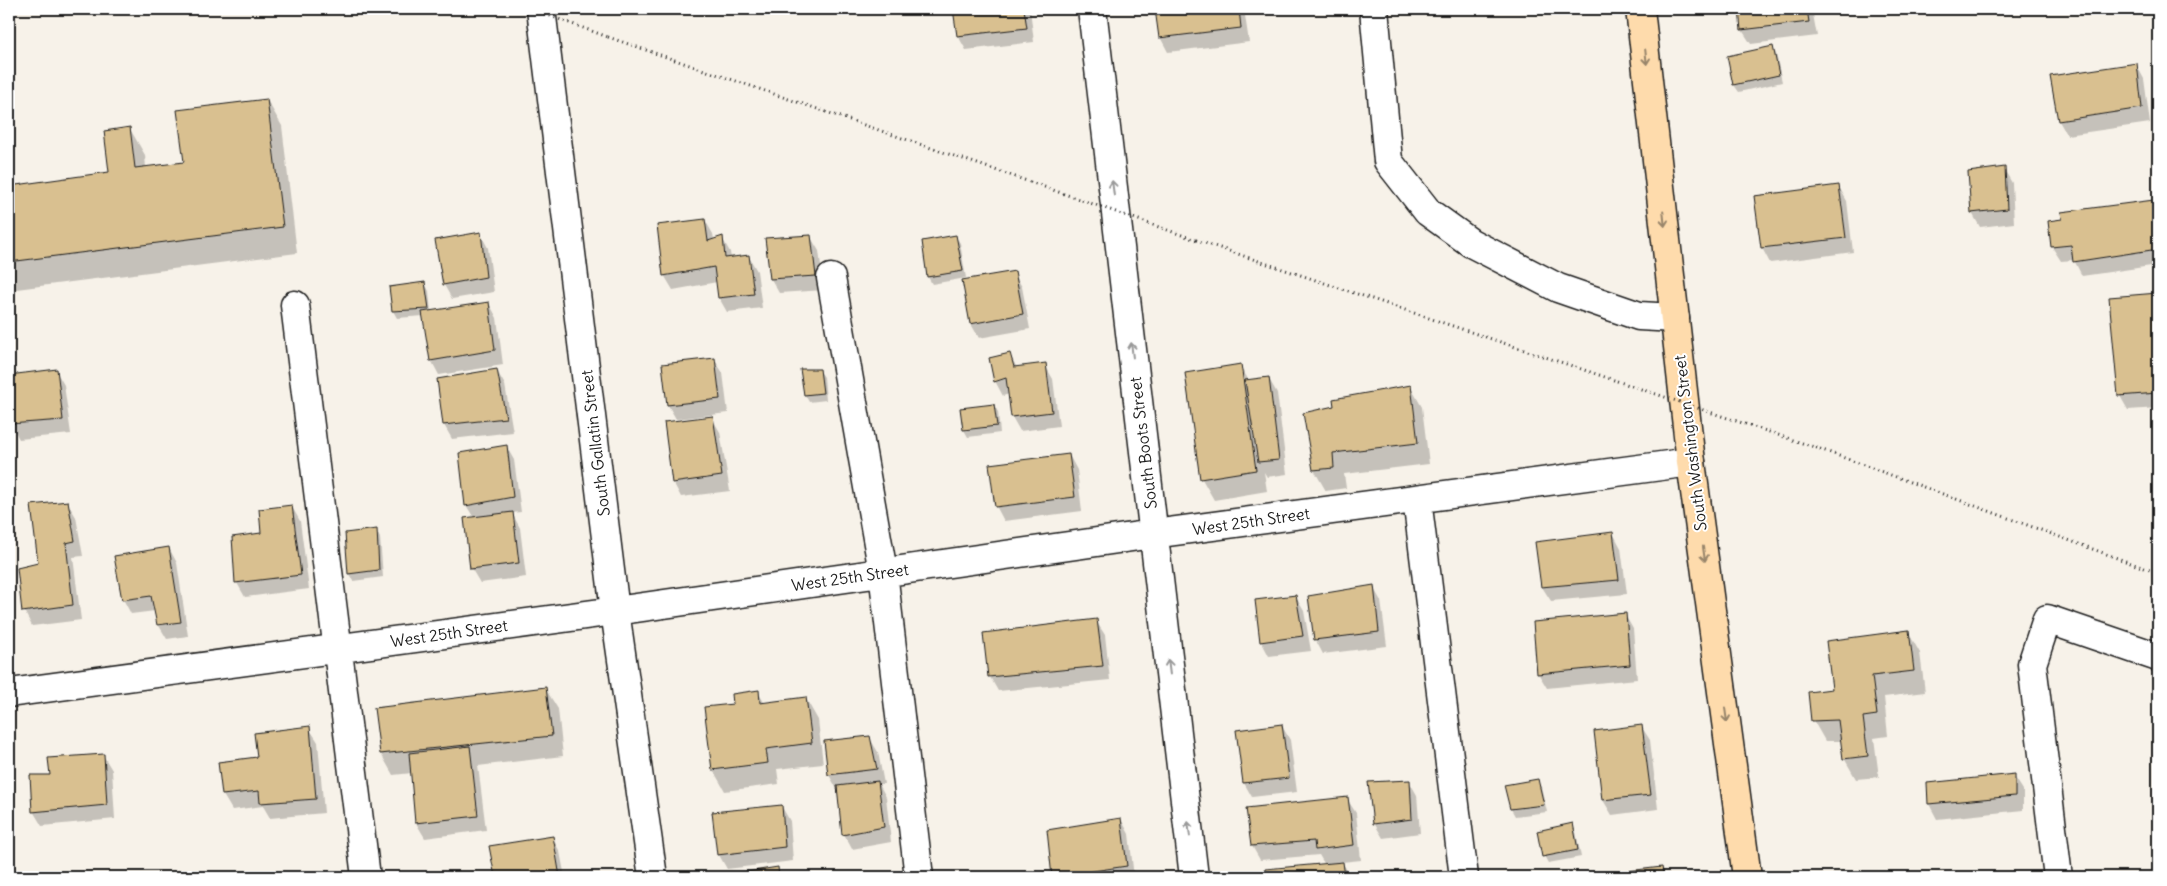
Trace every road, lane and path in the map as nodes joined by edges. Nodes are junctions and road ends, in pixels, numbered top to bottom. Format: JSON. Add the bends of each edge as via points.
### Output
{"nodes":[{"id":1,"x":531,"y":9,"type":"edge"},
{"id":2,"x":541,"y":9,"type":"edge"},
{"id":3,"x":1092,"y":9,"type":"edge"},
{"id":4,"x":1374,"y":9,"type":"edge"},
{"id":5,"x":1640,"y":9,"type":"edge"},
{"id":6,"x":830,"y":278,"type":"dead end"},
{"id":7,"x":295,"y":305,"type":"dead end"},
{"id":8,"x":1675,"y":318,"type":"junction"},
{"id":9,"x":1692,"y":462,"type":"junction"},
{"id":10,"x":1417,"y":499,"type":"junction"},
{"id":11,"x":1154,"y":534,"type":"junction"},
{"id":12,"x":883,"y":572,"type":"junction"},
{"id":13,"x":2158,"y":573,"type":"edge"},
{"id":14,"x":615,"y":611,"type":"junction"},
{"id":15,"x":337,"y":648,"type":"junction"},
{"id":16,"x":2158,"y":657,"type":"edge"},
{"id":17,"x":9,"y":693,"type":"edge"},
{"id":18,"x":366,"y":877,"type":"edge"},
{"id":19,"x":653,"y":877,"type":"edge"},
{"id":20,"x":919,"y":877,"type":"edge"},
{"id":21,"x":1194,"y":877,"type":"edge"},
{"id":22,"x":1464,"y":877,"type":"edge"},
{"id":23,"x":1747,"y":877,"type":"edge"},
{"id":24,"x":2058,"y":877,"type":"edge"}],
"edges":[{"from":1,"to":13,"type":"path","bridge":true,"via":[[1196,240],[1820,449]]},
{"from":2,"to":14,"type":"street","name":"South Gallatin Street"},
{"from":11,"to":3,"type":"street","name":"South Boots Street","one_way":true},
{"from":4,"to":8,"type":"street","via":[[1388,161],[1428,212],[1471,243],[1558,288],[1639,316]]},
{"from":5,"to":8,"type":"main road","name":"South Washington Street","one_way":true},
{"from":6,"to":12,"type":"street"},
{"from":7,"to":15,"type":"street"},
{"from":8,"to":9,"type":"main road","name":"South Washington Street"},
{"from":9,"to":10,"type":"street","name":"West 25th Street"},
{"from":9,"to":23,"type":"main road","name":"South Washington Street","one_way":true},
{"from":10,"to":11,"type":"street","name":"West 25th Street"},
{"from":10,"to":22,"type":"street"},
{"from":11,"to":12,"type":"street","name":"West 25th Street"},
{"from":21,"to":11,"type":"street","name":"South Boots Street","one_way":true},
{"from":12,"to":14,"type":"street","name":"West 25th Street"},
{"from":12,"to":20,"type":"street"},
{"from":14,"to":15,"type":"street","name":"West 25th Street"},
{"from":14,"to":19,"type":"street","name":"South Gallatin Street"},
{"from":15,"to":17,"type":"street","name":"West 25th Street"},
{"from":15,"to":18,"type":"street"},
{"from":16,"to":24,"type":"street","via":[[2047,619],[2032,664]]}]}
